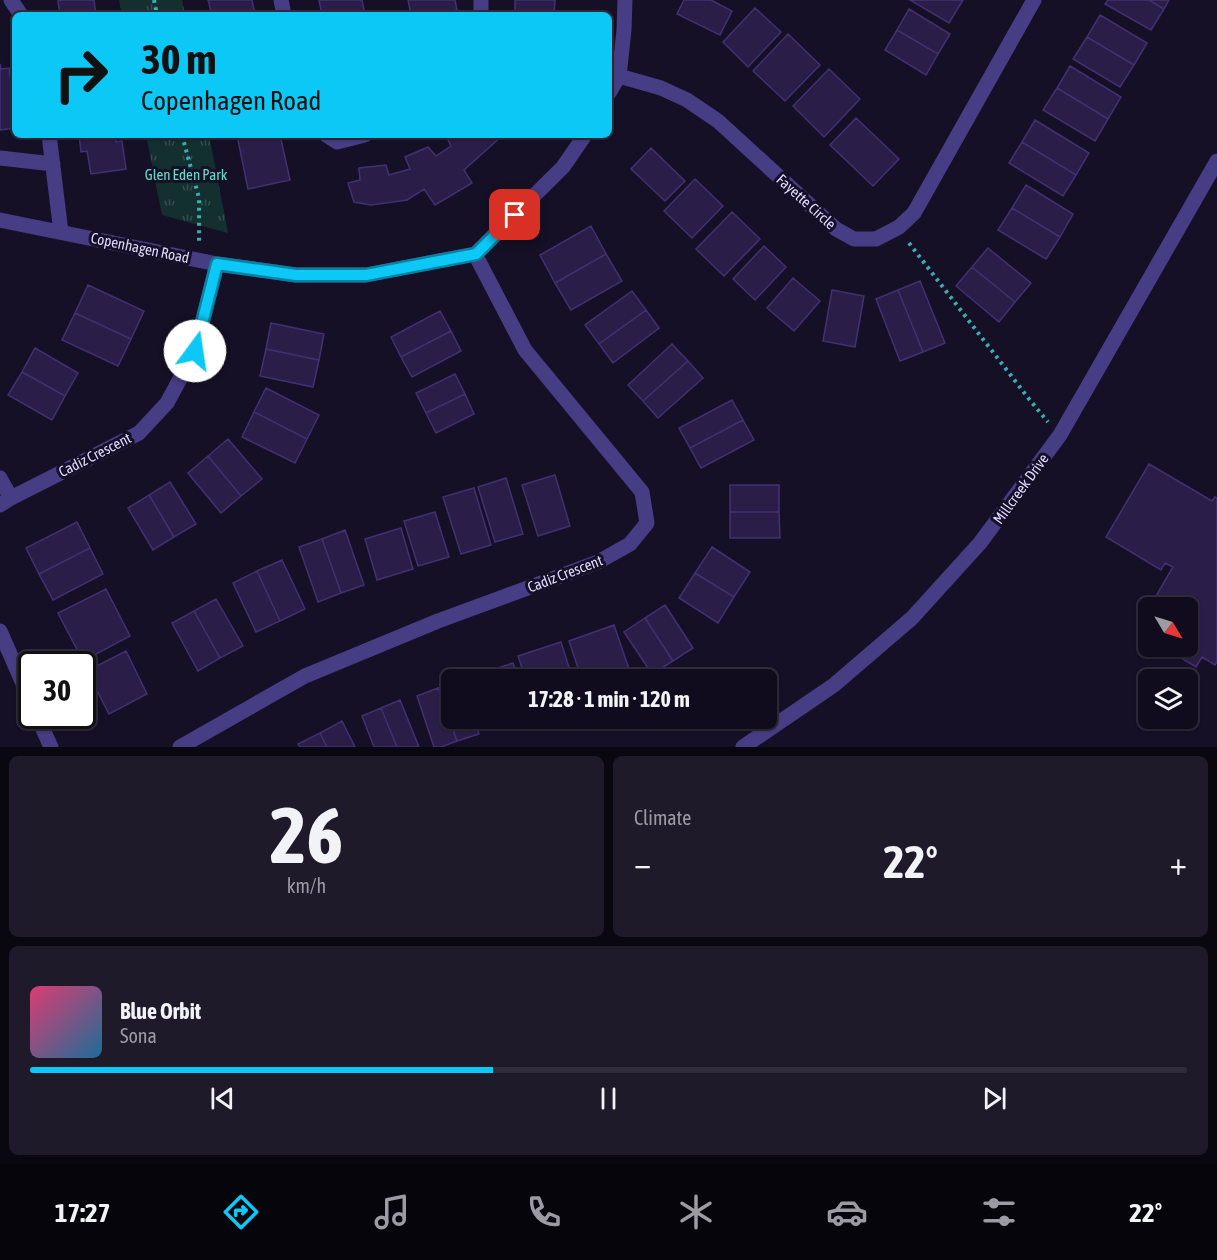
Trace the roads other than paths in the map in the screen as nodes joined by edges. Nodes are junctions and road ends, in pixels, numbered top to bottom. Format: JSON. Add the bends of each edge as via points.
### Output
{"nodes":[{"id":1,"x":625,"y":0,"type":"edge"},
{"id":2,"x":1034,"y":0,"type":"edge"},
{"id":3,"x":619,"y":76,"type":"junction"},
{"id":4,"x":612,"y":88,"type":"edge"},
{"id":5,"x":49,"y":138,"type":"edge"},
{"id":6,"x":331,"y":138,"type":"edge"},
{"id":7,"x":353,"y":138,"type":"edge"},
{"id":8,"x":583,"y":138,"type":"edge"},
{"id":9,"x":0,"y":158,"type":"edge"},
{"id":10,"x":1217,"y":161,"type":"edge"},
{"id":11,"x":53,"y":164,"type":"junction"},
{"id":12,"x":0,"y":220,"type":"edge"},
{"id":13,"x":62,"y":232,"type":"junction"},
{"id":14,"x":476,"y":254,"type":"junction"},
{"id":15,"x":217,"y":264,"type":"junction"},
{"id":16,"x":0,"y":478,"type":"edge"},
{"id":17,"x":5,"y":501,"type":"edge"},
{"id":18,"x":0,"y":632,"type":"edge"},
{"id":19,"x":18,"y":672,"type":"edge"},
{"id":20,"x":42,"y":729,"type":"edge"},
{"id":21,"x":51,"y":747,"type":"edge"},
{"id":22,"x":180,"y":747,"type":"edge"},
{"id":23,"x":743,"y":747,"type":"edge"}],
"edges":[{"from":1,"to":3,"type":"street"},
{"from":2,"to":3,"type":"street","name":"Fayette Circle","via":[[914,213],[899,227],[876,239],[854,239],[836,229],[718,121],[687,100]]},
{"from":3,"to":4,"type":"street"},
{"from":5,"to":11,"type":"street"},
{"from":6,"to":7,"type":"street","via":[[337,142]]},
{"from":8,"to":14,"type":"street","via":[[563,167]]},
{"from":9,"to":11,"type":"street"},
{"from":10,"to":23,"type":"street","name":"Millcreek Drive","via":[[1060,435],[980,543],[912,618],[834,685]]},
{"from":11,"to":13,"type":"street"},
{"from":12,"to":13,"type":"street","name":"Copenhagen Road"},
{"from":13,"to":15,"type":"street","name":"Copenhagen Road"},
{"from":14,"to":15,"type":"street","name":"Copenhagen Road","via":[[366,275],[296,275]]},
{"from":14,"to":22,"type":"street","name":"Cadiz Crescent","via":[[525,350],[642,492],[647,523],[630,544],[598,562],[438,621],[305,676]]},
{"from":15,"to":17,"type":"street","name":"Cadiz Crescent","via":[[195,351],[167,403],[139,433]]},
{"from":16,"to":17,"type":"street","name":"Cadiz Crescent"},
{"from":18,"to":19,"type":"street"},
{"from":20,"to":21,"type":"street"}]}
